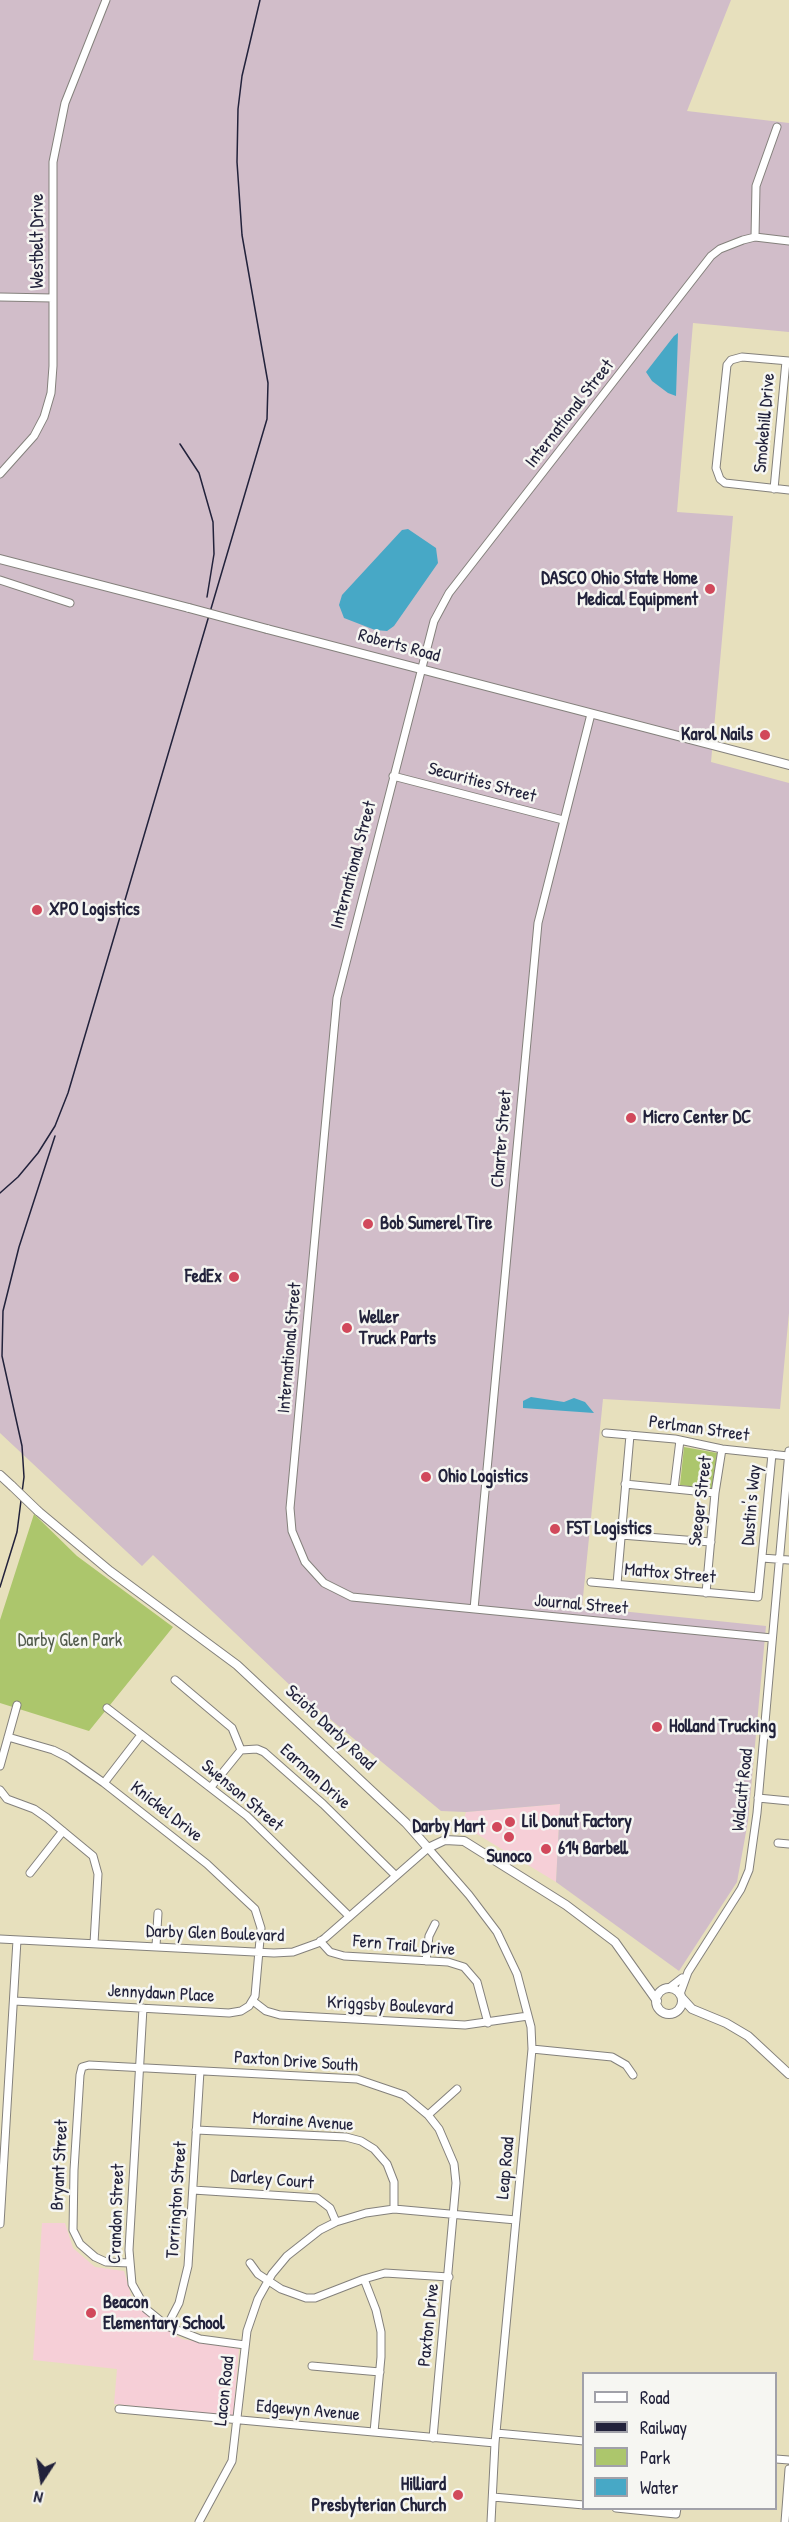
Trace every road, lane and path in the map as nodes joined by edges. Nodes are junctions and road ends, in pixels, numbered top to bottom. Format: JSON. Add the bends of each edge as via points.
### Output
{"nodes":[{"id":1,"x":106,"y":0,"type":"edge"},
{"id":2,"x":777,"y":127,"type":"dead end"},
{"id":3,"x":755,"y":237,"type":"junction"},
{"id":4,"x":789,"y":241,"type":"edge"},
{"id":5,"x":0,"y":297,"type":"edge"},
{"id":6,"x":53,"y":298,"type":"junction"},
{"id":7,"x":788,"y":361,"type":"edge"},
{"id":8,"x":0,"y":474,"type":"edge"},
{"id":9,"x":774,"y":489,"type":"junction"},
{"id":10,"x":789,"y":490,"type":"edge"},
{"id":11,"x":0,"y":559,"type":"edge"},
{"id":12,"x":0,"y":580,"type":"edge"},
{"id":13,"x":70,"y":603,"type":"dead end"},
{"id":14,"x":421,"y":668,"type":"junction"},
{"id":15,"x":591,"y":714,"type":"junction"},
{"id":16,"x":789,"y":765,"type":"edge"},
{"id":17,"x":393,"y":776,"type":"junction"},
{"id":18,"x":564,"y":820,"type":"junction"},
{"id":19,"x":606,"y":1433,"type":"dead end"},
{"id":20,"x":630,"y":1435,"type":"junction"},
{"id":21,"x":680,"y":1440,"type":"junction"},
{"id":22,"x":722,"y":1449,"type":"junction"},
{"id":23,"x":789,"y":1451,"type":"edge"},
{"id":24,"x":772,"y":1454,"type":"junction"},
{"id":25,"x":789,"y":1456,"type":"edge"},
{"id":26,"x":0,"y":1475,"type":"edge"},
{"id":27,"x":625,"y":1484,"type":"junction"},
{"id":28,"x":674,"y":1489,"type":"junction"},
{"id":29,"x":715,"y":1492,"type":"junction"},
{"id":30,"x":621,"y":1535,"type":"junction"},
{"id":31,"x":711,"y":1542,"type":"junction"},
{"id":32,"x":762,"y":1558,"type":"junction"},
{"id":33,"x":779,"y":1559,"type":"junction"},
{"id":34,"x":789,"y":1560,"type":"edge"},
{"id":35,"x":591,"y":1582,"type":"dead end"},
{"id":36,"x":617,"y":1584,"type":"junction"},
{"id":37,"x":706,"y":1593,"type":"junction"},
{"id":38,"x":746,"y":1596,"type":"joint"},
{"id":39,"x":388,"y":1602,"type":"joint"},
{"id":40,"x":474,"y":1610,"type":"junction"},
{"id":41,"x":772,"y":1638,"type":"junction"},
{"id":42,"x":175,"y":1680,"type":"dead end"},
{"id":43,"x":17,"y":1705,"type":"dead end"},
{"id":44,"x":107,"y":1708,"type":"dead end"},
{"id":45,"x":141,"y":1735,"type":"junction"},
{"id":46,"x":8,"y":1737,"type":"junction"},
{"id":47,"x":241,"y":1750,"type":"junction"},
{"id":48,"x":0,"y":1766,"type":"edge"},
{"id":49,"x":104,"y":1783,"type":"junction"},
{"id":50,"x":211,"y":1787,"type":"junction"},
{"id":51,"x":0,"y":1790,"type":"edge"},
{"id":52,"x":758,"y":1798,"type":"junction"},
{"id":53,"x":789,"y":1801,"type":"edge"},
{"id":54,"x":63,"y":1831,"type":"junction"},
{"id":55,"x":778,"y":1843,"type":"dead end"},
{"id":56,"x":789,"y":1844,"type":"edge"},
{"id":57,"x":428,"y":1848,"type":"junction"},
{"id":58,"x":30,"y":1874,"type":"dead end"},
{"id":59,"x":395,"y":1875,"type":"junction"},
{"id":60,"x":158,"y":1913,"type":"dead end"},
{"id":61,"x":349,"y":1916,"type":"junction"},
{"id":62,"x":435,"y":1924,"type":"dead end"},
{"id":63,"x":0,"y":1939,"type":"edge"},
{"id":64,"x":17,"y":1940,"type":"junction"},
{"id":65,"x":320,"y":1941,"type":"junction"},
{"id":66,"x":94,"y":1943,"type":"junction"},
{"id":67,"x":156,"y":1946,"type":"junction"},
{"id":68,"x":258,"y":1952,"type":"junction"},
{"id":69,"x":426,"y":1960,"type":"junction"},
{"id":70,"x":688,"y":1972,"type":"junction"},
{"id":71,"x":638,"y":1976,"type":"junction"},
{"id":72,"x":667,"y":1989,"type":"junction"},
{"id":73,"x":681,"y":1996,"type":"junction"},
{"id":74,"x":14,"y":2001,"type":"junction"},
{"id":75,"x":253,"y":2001,"type":"junction"},
{"id":76,"x":657,"y":2001,"type":"junction"},
{"id":77,"x":143,"y":2008,"type":"junction"},
{"id":78,"x":675,"y":2013,"type":"junction"},
{"id":79,"x":702,"y":2014,"type":"junction"},
{"id":80,"x":528,"y":2016,"type":"junction"},
{"id":81,"x":488,"y":2023,"type":"junction"},
{"id":82,"x":532,"y":2049,"type":"junction"},
{"id":83,"x":82,"y":2067,"type":"joint"},
{"id":84,"x":140,"y":2068,"type":"junction"},
{"id":85,"x":200,"y":2071,"type":"junction"},
{"id":86,"x":789,"y":2074,"type":"edge"},
{"id":87,"x":633,"y":2075,"type":"dead end"},
{"id":88,"x":457,"y":2089,"type":"dead end"},
{"id":89,"x":4,"y":2100,"type":"edge"},
{"id":90,"x":428,"y":2115,"type":"junction"},
{"id":91,"x":196,"y":2130,"type":"junction"},
{"id":92,"x":193,"y":2190,"type":"junction"},
{"id":93,"x":394,"y":2210,"type":"junction"},
{"id":94,"x":455,"y":2214,"type":"junction"},
{"id":95,"x":516,"y":2220,"type":"junction"},
{"id":96,"x":336,"y":2222,"type":"junction"},
{"id":97,"x":0,"y":2224,"type":"edge"},
{"id":98,"x":129,"y":2263,"type":"junction"},
{"id":99,"x":250,"y":2263,"type":"dead end"},
{"id":100,"x":449,"y":2277,"type":"junction"},
{"id":101,"x":364,"y":2279,"type":"junction"},
{"id":102,"x":268,"y":2280,"type":"junction"},
{"id":103,"x":167,"y":2326,"type":"junction"},
{"id":104,"x":245,"y":2345,"type":"junction"},
{"id":105,"x":312,"y":2366,"type":"dead end"},
{"id":106,"x":380,"y":2372,"type":"junction"},
{"id":107,"x":119,"y":2409,"type":"dead end"},
{"id":108,"x":238,"y":2420,"type":"junction"},
{"id":109,"x":374,"y":2432,"type":"junction"},
{"id":110,"x":496,"y":2433,"type":"junction"},
{"id":111,"x":433,"y":2438,"type":"junction"},
{"id":112,"x":582,"y":2441,"type":"edge"},
{"id":113,"x":495,"y":2443,"type":"junction"},
{"id":114,"x":789,"y":2469,"type":"edge"},
{"id":115,"x":493,"y":2497,"type":"junction"},
{"id":116,"x":582,"y":2505,"type":"edge"},
{"id":117,"x":636,"y":2510,"type":"edge"},
{"id":118,"x":677,"y":2510,"type":"edge"},
{"id":119,"x":199,"y":2522,"type":"edge"},
{"id":120,"x":491,"y":2522,"type":"edge"},
{"id":121,"x":785,"y":2522,"type":"edge"}],
"edges":[{"from":1,"to":6,"type":"street","name":"Westbelt Drive","via":[[66,104],[56,142],[52,181]]},
{"from":2,"to":3,"type":"street","via":[[756,186]]},
{"from":3,"to":4,"type":"street","name":"International Street"},
{"from":3,"to":14,"type":"street","name":"International Street","via":[[720,249],[703,264],[449,593],[434,621]]},
{"from":5,"to":6,"type":"street"},
{"from":6,"to":8,"type":"street","name":"Westbelt Drive","via":[[53,382],[47,407],[29,444]]},
{"from":7,"to":9,"type":"street","name":"Smokehill Drive"},
{"from":7,"to":9,"type":"street","via":[[742,357],[731,360],[726,370],[716,468],[720,479],[730,484]]},
{"from":9,"to":10,"type":"street"},
{"from":11,"to":14,"type":"main road","name":"Roberts Road","bridge":true},
{"from":12,"to":13,"type":"street"},
{"from":14,"to":15,"type":"main road","name":"Roberts Road"},
{"from":14,"to":17,"type":"street","name":"International Street"},
{"from":15,"to":16,"type":"main road","name":"Roberts Road"},
{"from":15,"to":18,"type":"street","name":"Charter Street"},
{"from":17,"to":18,"type":"street","name":"Securities Street"},
{"from":17,"to":39,"type":"street","name":"International Street","via":[[337,998],[290,1508],[296,1545],[314,1574],[342,1593]]},
{"from":18,"to":40,"type":"street","name":"Charter Street","via":[[536,934]]},
{"from":19,"to":20,"type":"street","name":"Perlman Street"},
{"from":20,"to":21,"type":"street","name":"Perlman Street"},
{"from":20,"to":27,"type":"street"},
{"from":21,"to":22,"type":"street","name":"Perlman Street"},
{"from":21,"to":28,"type":"street"},
{"from":22,"to":24,"type":"street","name":"Perlman Street"},
{"from":22,"to":29,"type":"street","name":"Seeger Street"},
{"from":23,"to":25,"type":"street","name":"Walcutt Road"},
{"from":24,"to":25,"type":"street","name":"Perlman Street"},
{"from":24,"to":32,"type":"street","name":"Dustin's Way"},
{"from":25,"to":33,"type":"street","name":"Walcutt Road"},
{"from":26,"to":57,"type":"main road","name":"Scioto Darby Road","bridge":true,"via":[[101,1564],[237,1665]]},
{"from":27,"to":28,"type":"street"},
{"from":27,"to":30,"type":"street"},
{"from":28,"to":29,"type":"street"},
{"from":29,"to":31,"type":"street","name":"Seeger Street"},
{"from":30,"to":31,"type":"street"},
{"from":30,"to":36,"type":"street"},
{"from":31,"to":37,"type":"street","name":"Seeger Street"},
{"from":32,"to":33,"type":"street","name":"Dustin's Way"},
{"from":32,"to":38,"type":"street","name":"Dustin's Way","via":[[759,1596]]},
{"from":33,"to":34,"type":"street","name":"Dustin's Way"},
{"from":33,"to":41,"type":"street","name":"Walcutt Road"},
{"from":35,"to":36,"type":"street","name":"Mattox Street"},
{"from":36,"to":37,"type":"street","name":"Mattox Street"},
{"from":37,"to":38,"type":"street","name":"Mattox Street"},
{"from":39,"to":40,"type":"street","name":"Journal Street"},
{"from":40,"to":41,"type":"street","name":"Journal Street"},
{"from":41,"to":52,"type":"street","name":"Walcutt Road"},
{"from":42,"to":47,"type":"street","via":[[232,1728]]},
{"from":43,"to":46,"type":"street"},
{"from":44,"to":45,"type":"street","name":"Swenson Street"},
{"from":45,"to":49,"type":"street"},
{"from":45,"to":50,"type":"street","name":"Swenson Street"},
{"from":46,"to":48,"type":"street"},
{"from":46,"to":49,"type":"street","name":"Knickel Drive","via":[[68,1756]]},
{"from":47,"to":50,"type":"street"},
{"from":47,"to":59,"type":"street","name":"Earman Drive","via":[[257,1749],[271,1757]]},
{"from":49,"to":68,"type":"street","name":"Knickel Drive","via":[[207,1864],[255,1909],[261,1928]]},
{"from":50,"to":61,"type":"street","name":"Swenson Street","via":[[247,1816]]},
{"from":51,"to":54,"type":"street"},
{"from":52,"to":53,"type":"street"},
{"from":52,"to":70,"type":"street","name":"Walcutt Road","via":[[745,1880]]},
{"from":54,"to":58,"type":"street"},
{"from":54,"to":66,"type":"street","via":[[89,1850],[96,1861]]},
{"from":55,"to":56,"type":"street"},
{"from":57,"to":59,"type":"street","name":"Darby Glen Boulevard"},
{"from":57,"to":71,"type":"main road","via":[[457,1840],[483,1852],[606,1933]]},
{"from":57,"to":80,"type":"street","name":"Leap Road","via":[[497,1932],[517,1974]]},
{"from":59,"to":61,"type":"street","name":"Darby Glen Boulevard"},
{"from":60,"to":67,"type":"street"},
{"from":61,"to":65,"type":"street","name":"Darby Glen Boulevard"},
{"from":62,"to":69,"type":"street"},
{"from":63,"to":64,"type":"street","name":"Darby Glen Boulevard"},
{"from":64,"to":66,"type":"street","name":"Darby Glen Boulevard"},
{"from":64,"to":74,"type":"street"},
{"from":65,"to":68,"type":"street","name":"Darby Glen Boulevard","via":[[293,1952]]},
{"from":65,"to":69,"type":"street","name":"Fern Trail Drive","via":[[330,1952],[344,1956]]},
{"from":66,"to":67,"type":"street","name":"Darby Glen Boulevard"},
{"from":67,"to":68,"type":"street","name":"Darby Glen Boulevard"},
{"from":68,"to":75,"type":"street"},
{"from":69,"to":81,"type":"street","name":"Fern Trail Drive","via":[[464,1966],[472,1974]]},
{"from":70,"to":72,"type":"street","name":"Walcutt Road"},
{"from":70,"to":73,"type":"street","name":"Walcutt Road"},
{"from":71,"to":72,"type":"main road"},
{"from":71,"to":76,"type":"main road"},
{"from":72,"to":73,"type":"main road"},
{"from":72,"to":76,"type":"main road"},
{"from":73,"to":78,"type":"main road","via":[[681,2007]]},
{"from":73,"to":79,"type":"main road","via":[[686,2005]]},
{"from":74,"to":77,"type":"street","name":"Jennydawn Place"},
{"from":74,"to":89,"type":"street"},
{"from":75,"to":77,"type":"street","name":"Jennydawn Place","via":[[235,2012]]},
{"from":75,"to":81,"type":"street","name":"Kriggsby Boulevard","via":[[280,2015]]},
{"from":76,"to":78,"type":"main road","via":[[662,2011]]},
{"from":77,"to":84,"type":"street","name":"Crandon Street"},
{"from":78,"to":79,"type":"main road"},
{"from":79,"to":86,"type":"main road","via":[[748,2036]]},
{"from":80,"to":81,"type":"street","name":"Kriggsby Boulevard"},
{"from":80,"to":82,"type":"street","name":"Leap Road"},
{"from":82,"to":87,"type":"street","via":[[612,2057]]},
{"from":82,"to":95,"type":"street","name":"Leap Road"},
{"from":83,"to":84,"type":"street","name":"Paxton Drive South"},
{"from":83,"to":98,"type":"street","name":"Bryant Street","via":[[74,2230],[80,2244],[95,2257],[106,2262]]},
{"from":84,"to":85,"type":"street","name":"Paxton Drive South"},
{"from":84,"to":98,"type":"street","name":"Crandon Street"},
{"from":85,"to":90,"type":"street","name":"Paxton Drive South","via":[[357,2079],[404,2095]]},
{"from":85,"to":91,"type":"street","name":"Torrington Street"},
{"from":88,"to":90,"type":"street"},
{"from":89,"to":97,"type":"street"},
{"from":90,"to":94,"type":"street","name":"Paxton Drive South","via":[[439,2129],[454,2164]]},
{"from":91,"to":92,"type":"street","name":"Torrington Street"},
{"from":91,"to":93,"type":"street","name":"Moraine Avenue","via":[[361,2141],[375,2149],[387,2164],[394,2182]]},
{"from":92,"to":96,"type":"street","name":"Darley Court","via":[[317,2198],[326,2203]]},
{"from":92,"to":103,"type":"street","name":"Torrington Street","via":[[186,2276],[179,2303]]},
{"from":93,"to":94,"type":"street","name":"Lacon Road"},
{"from":93,"to":96,"type":"street","name":"Lacon Road"},
{"from":94,"to":95,"type":"street","name":"Lacon Road"},
{"from":94,"to":100,"type":"street","name":"Paxton Drive"},
{"from":95,"to":110,"type":"street","name":"Leap Road"},
{"from":96,"to":102,"type":"street","name":"Lacon Road","via":[[287,2256]]},
{"from":98,"to":103,"type":"street","name":"Crandon Street","via":[[132,2284],[141,2302]]},
{"from":99,"to":102,"type":"street"},
{"from":100,"to":101,"type":"street","via":[[396,2272]]},
{"from":100,"to":111,"type":"street","name":"Paxton Drive"},
{"from":101,"to":102,"type":"street","via":[[315,2298],[297,2297]]},
{"from":101,"to":106,"type":"street","via":[[381,2332]]},
{"from":102,"to":104,"type":"street","name":"Lacon Road","via":[[258,2299]]},
{"from":103,"to":104,"type":"street","name":"Crandon Street","via":[[200,2339]]},
{"from":104,"to":108,"type":"street","name":"Lacon Road"},
{"from":105,"to":106,"type":"street"},
{"from":106,"to":109,"type":"street"},
{"from":107,"to":108,"type":"street","name":"Edgewyn Avenue"},
{"from":108,"to":109,"type":"street","name":"Edgewyn Avenue"},
{"from":108,"to":119,"type":"street","name":"Lacon Road","via":[[229,2470]]},
{"from":109,"to":111,"type":"street","name":"Edgewyn Avenue"},
{"from":110,"to":112,"type":"street"},
{"from":110,"to":113,"type":"street","name":"Leap Road"},
{"from":111,"to":113,"type":"street","name":"Edgewyn Avenue"},
{"from":113,"to":115,"type":"street","name":"Leap Road"},
{"from":114,"to":121,"type":"street"},
{"from":115,"to":116,"type":"street"},
{"from":115,"to":120,"type":"street","name":"Leap Road"},
{"from":117,"to":118,"type":"street","via":[[676,2514]]}]}
